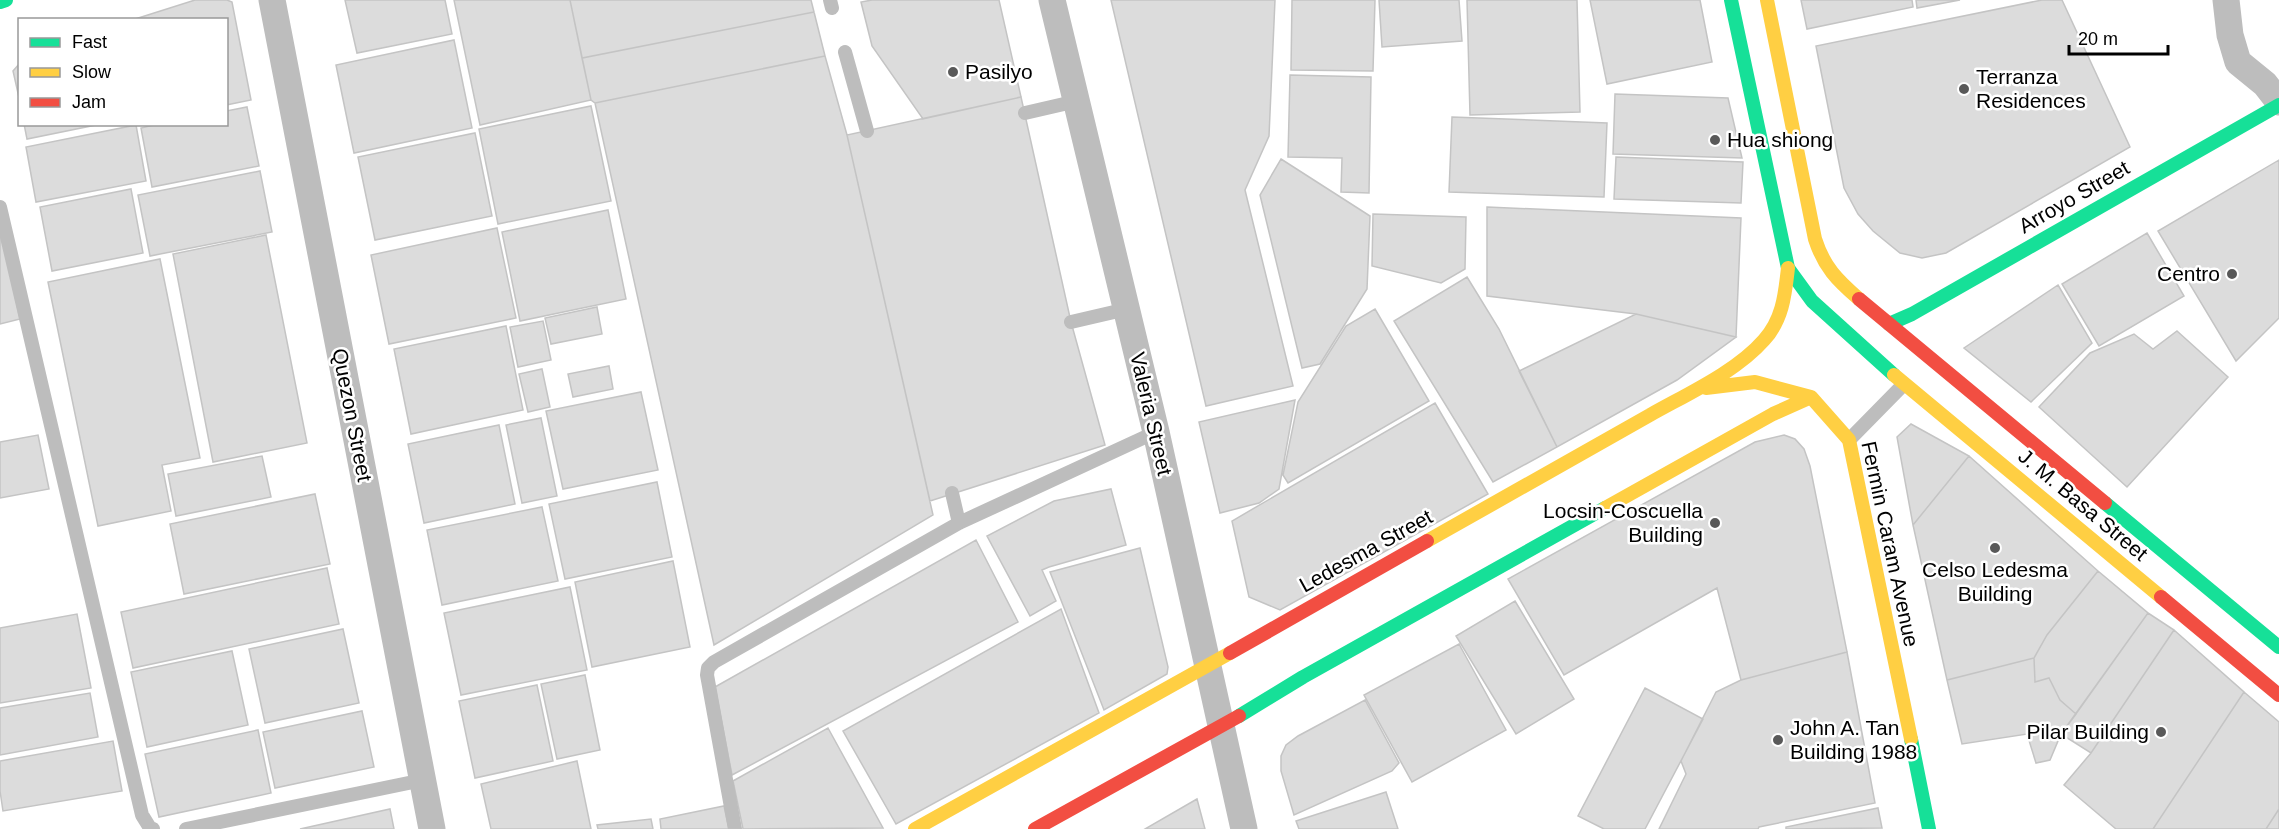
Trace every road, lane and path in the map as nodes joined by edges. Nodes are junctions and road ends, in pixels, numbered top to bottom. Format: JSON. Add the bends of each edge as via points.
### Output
{"nodes":[{"id":1,"x":6,"y":0,"type":"edge"},
{"id":2,"x":272,"y":0,"type":"edge"},
{"id":3,"x":1052,"y":0,"type":"edge"},
{"id":4,"x":1731,"y":0,"type":"edge"},
{"id":5,"x":1767,"y":0,"type":"edge"},
{"id":6,"x":2226,"y":0,"type":"edge"},
{"id":7,"x":0,"y":2,"type":"edge"},
{"id":8,"x":845,"y":52,"type":"dead end"},
{"id":9,"x":1077,"y":101,"type":"junction"},
{"id":10,"x":2279,"y":103,"type":"edge"},
{"id":11,"x":1025,"y":113,"type":"dead end"},
{"id":12,"x":867,"y":131,"type":"dead end"},
{"id":13,"x":0,"y":207,"type":"edge"},
{"id":14,"x":1788,"y":268,"type":"junction"},
{"id":15,"x":1127,"y":309,"type":"junction"},
{"id":16,"x":1071,"y":322,"type":"dead end"},
{"id":17,"x":1889,"y":324,"type":"junction"},
{"id":18,"x":1904,"y":384,"type":"junction"},
{"id":19,"x":1693,"y":390,"type":"junction"},
{"id":20,"x":1811,"y":397,"type":"junction"},
{"id":21,"x":1156,"y":432,"type":"junction"},
{"id":22,"x":1849,"y":440,"type":"junction"},
{"id":23,"x":952,"y":493,"type":"dead end"},
{"id":24,"x":958,"y":523,"type":"junction"},
{"id":25,"x":2279,"y":647,"type":"edge"},
{"id":26,"x":1209,"y":665,"type":"junction"},
{"id":27,"x":2279,"y":695,"type":"edge"},
{"id":28,"x":1221,"y":727,"type":"junction"},
{"id":29,"x":423,"y":780,"type":"junction"},
{"id":30,"x":153,"y":829,"type":"edge"},
{"id":31,"x":186,"y":829,"type":"edge"},
{"id":32,"x":432,"y":829,"type":"edge"},
{"id":33,"x":735,"y":829,"type":"edge"},
{"id":34,"x":915,"y":829,"type":"edge"},
{"id":35,"x":1035,"y":829,"type":"edge"},
{"id":36,"x":1244,"y":829,"type":"edge"},
{"id":37,"x":1929,"y":829,"type":"edge"}],
"edges":[{"from":1,"to":7,"type":"main road"},
{"from":2,"to":29,"type":"street","name":"Quezon Street"},
{"from":3,"to":9,"type":"street","name":"Valeria Street"},
{"from":4,"to":14,"type":"main road"},
{"from":5,"to":17,"type":"main road","name":"J. M. Basa Street","via":[[1821,258],[1839,282]]},
{"from":6,"to":10,"type":"street","via":[[2238,62],[2265,84]]},
{"from":8,"to":12,"type":"lane"},
{"from":9,"to":11,"type":"lane"},
{"from":9,"to":15,"type":"street","name":"Valeria Street"},
{"from":10,"to":17,"type":"main road","name":"Arroyo Street"},
{"from":13,"to":30,"type":"lane","via":[[142,815]]},
{"from":14,"to":18,"type":"main road","name":"J. M. Basa Street","via":[[1812,302]]},
{"from":14,"to":19,"type":"main road","name":"Ledesma Street","via":[[1781,313],[1770,335],[1743,359]]},
{"from":15,"to":16,"type":"lane"},
{"from":15,"to":21,"type":"street","name":"Valeria Street"},
{"from":17,"to":25,"type":"main road","name":"J. M. Basa Street"},
{"from":18,"to":22,"type":"lane"},
{"from":18,"to":27,"type":"main road","name":"J. M. Basa Street"},
{"from":19,"to":20,"type":"main road","via":[[1755,382]]},
{"from":19,"to":26,"type":"main road","name":"Ledesma Street"},
{"from":20,"to":22,"type":"main road","name":"Fermin Caram Avenue"},
{"from":20,"to":28,"type":"main road","via":[[1755,424],[1303,677]]},
{"from":21,"to":24,"type":"lane"},
{"from":21,"to":26,"type":"street","name":"Valeria Street"},
{"from":22,"to":37,"type":"main road","name":"Fermin Caram Avenue"},
{"from":23,"to":24,"type":"lane"},
{"from":24,"to":33,"type":"lane","via":[[708,668]]},
{"from":26,"to":28,"type":"street","name":"Valeria Street"},
{"from":26,"to":34,"type":"main road","name":"Ledesma Street"},
{"from":28,"to":35,"type":"main road"},
{"from":28,"to":36,"type":"street","name":"Valeria Street"},
{"from":29,"to":31,"type":"lane"},
{"from":29,"to":32,"type":"street","name":"Quezon Street"}]}
